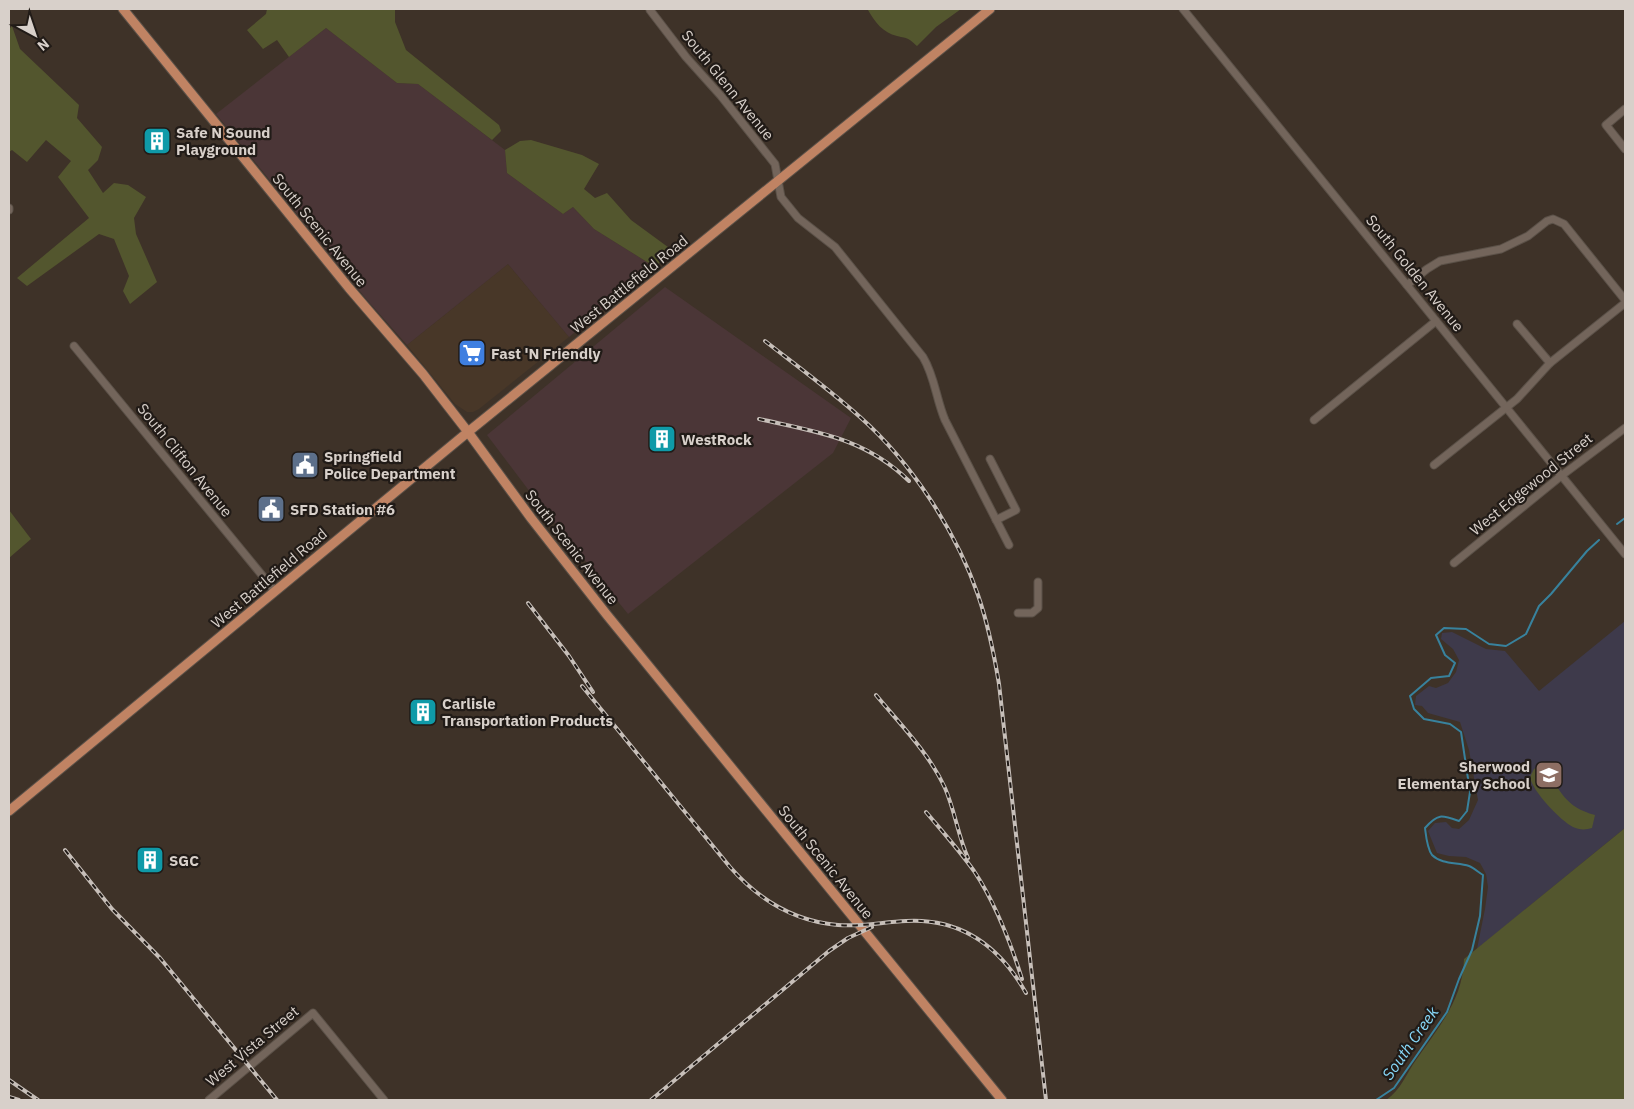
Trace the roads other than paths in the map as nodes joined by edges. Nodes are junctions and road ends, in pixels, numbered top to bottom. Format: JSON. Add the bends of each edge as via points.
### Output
{"nodes":[{"id":1,"x":123,"y":9,"type":"edge"},
{"id":2,"x":990,"y":9,"type":"edge"},
{"id":3,"x":1183,"y":9,"type":"edge"},
{"id":4,"x":650,"y":10,"type":"edge"},
{"id":5,"x":1625,"y":109,"type":"edge"},
{"id":6,"x":1625,"y":149,"type":"edge"},
{"id":7,"x":778,"y":181,"type":"junction"},
{"id":8,"x":1407,"y":285,"type":"junction"},
{"id":9,"x":1625,"y":302,"type":"edge"},
{"id":10,"x":1436,"y":321,"type":"junction"},
{"id":11,"x":1518,"y":324,"type":"dead end"},
{"id":12,"x":74,"y":346,"type":"dead end"},
{"id":13,"x":1550,"y":363,"type":"junction"},
{"id":14,"x":1506,"y":407,"type":"junction"},
{"id":15,"x":1314,"y":420,"type":"dead end"},
{"id":16,"x":1625,"y":428,"type":"edge"},
{"id":17,"x":468,"y":432,"type":"junction"},
{"id":18,"x":990,"y":459,"type":"dead end"},
{"id":19,"x":1434,"y":465,"type":"dead end"},
{"id":20,"x":1561,"y":476,"type":"junction"},
{"id":21,"x":996,"y":520,"type":"junction"},
{"id":22,"x":1009,"y":545,"type":"dead end"},
{"id":23,"x":1625,"y":554,"type":"edge"},
{"id":24,"x":1454,"y":564,"type":"dead end"},
{"id":25,"x":1038,"y":582,"type":"dead end"},
{"id":26,"x":275,"y":591,"type":"junction"},
{"id":27,"x":1018,"y":613,"type":"dead end"},
{"id":28,"x":9,"y":812,"type":"edge"},
{"id":29,"x":209,"y":1100,"type":"edge"},
{"id":30,"x":384,"y":1100,"type":"edge"},
{"id":31,"x":1002,"y":1100,"type":"edge"}],
"edges":[{"from":1,"to":17,"type":"main road","name":"South Scenic Avenue"},
{"from":2,"to":7,"type":"main road","name":"West Battlefield Road"},
{"from":3,"to":8,"type":"street","name":"South Golden Avenue"},
{"from":4,"to":7,"type":"street","name":"South Glenn Avenue","via":[[775,164]]},
{"from":5,"to":6,"type":"street","via":[[1606,125]]},
{"from":7,"to":17,"type":"main road","name":"West Battlefield Road"},
{"from":7,"to":21,"type":"street","name":"South Glenn Avenue","via":[[781,197],[798,218],[835,247],[923,357],[932,375],[945,420]]},
{"from":8,"to":9,"type":"street","via":[[1440,261],[1501,249],[1557,219]]},
{"from":8,"to":10,"type":"street","name":"South Golden Avenue"},
{"from":9,"to":13,"type":"street"},
{"from":10,"to":14,"type":"street","name":"South Golden Avenue"},
{"from":10,"to":15,"type":"street"},
{"from":11,"to":13,"type":"street"},
{"from":12,"to":26,"type":"street","name":"South Clifton Avenue"},
{"from":13,"to":14,"type":"street"},
{"from":14,"to":19,"type":"street"},
{"from":14,"to":20,"type":"street","name":"South Golden Avenue"},
{"from":16,"to":20,"type":"street","name":"West Edgewood Street"},
{"from":17,"to":26,"type":"main road","name":"West Battlefield Road"},
{"from":17,"to":31,"type":"main road","name":"South Scenic Avenue","via":[[613,622]]},
{"from":18,"to":21,"type":"street","via":[[1016,510]]},
{"from":20,"to":23,"type":"street","name":"South Golden Avenue"},
{"from":20,"to":24,"type":"street","name":"West Edgewood Street"},
{"from":21,"to":22,"type":"street","name":"South Glenn Avenue"},
{"from":25,"to":27,"type":"street","via":[[1038,608],[1032,613]]},
{"from":26,"to":28,"type":"main road","name":"West Battlefield Road"},
{"from":29,"to":30,"type":"street","name":"West Vista Street","via":[[313,1013]]}]}
